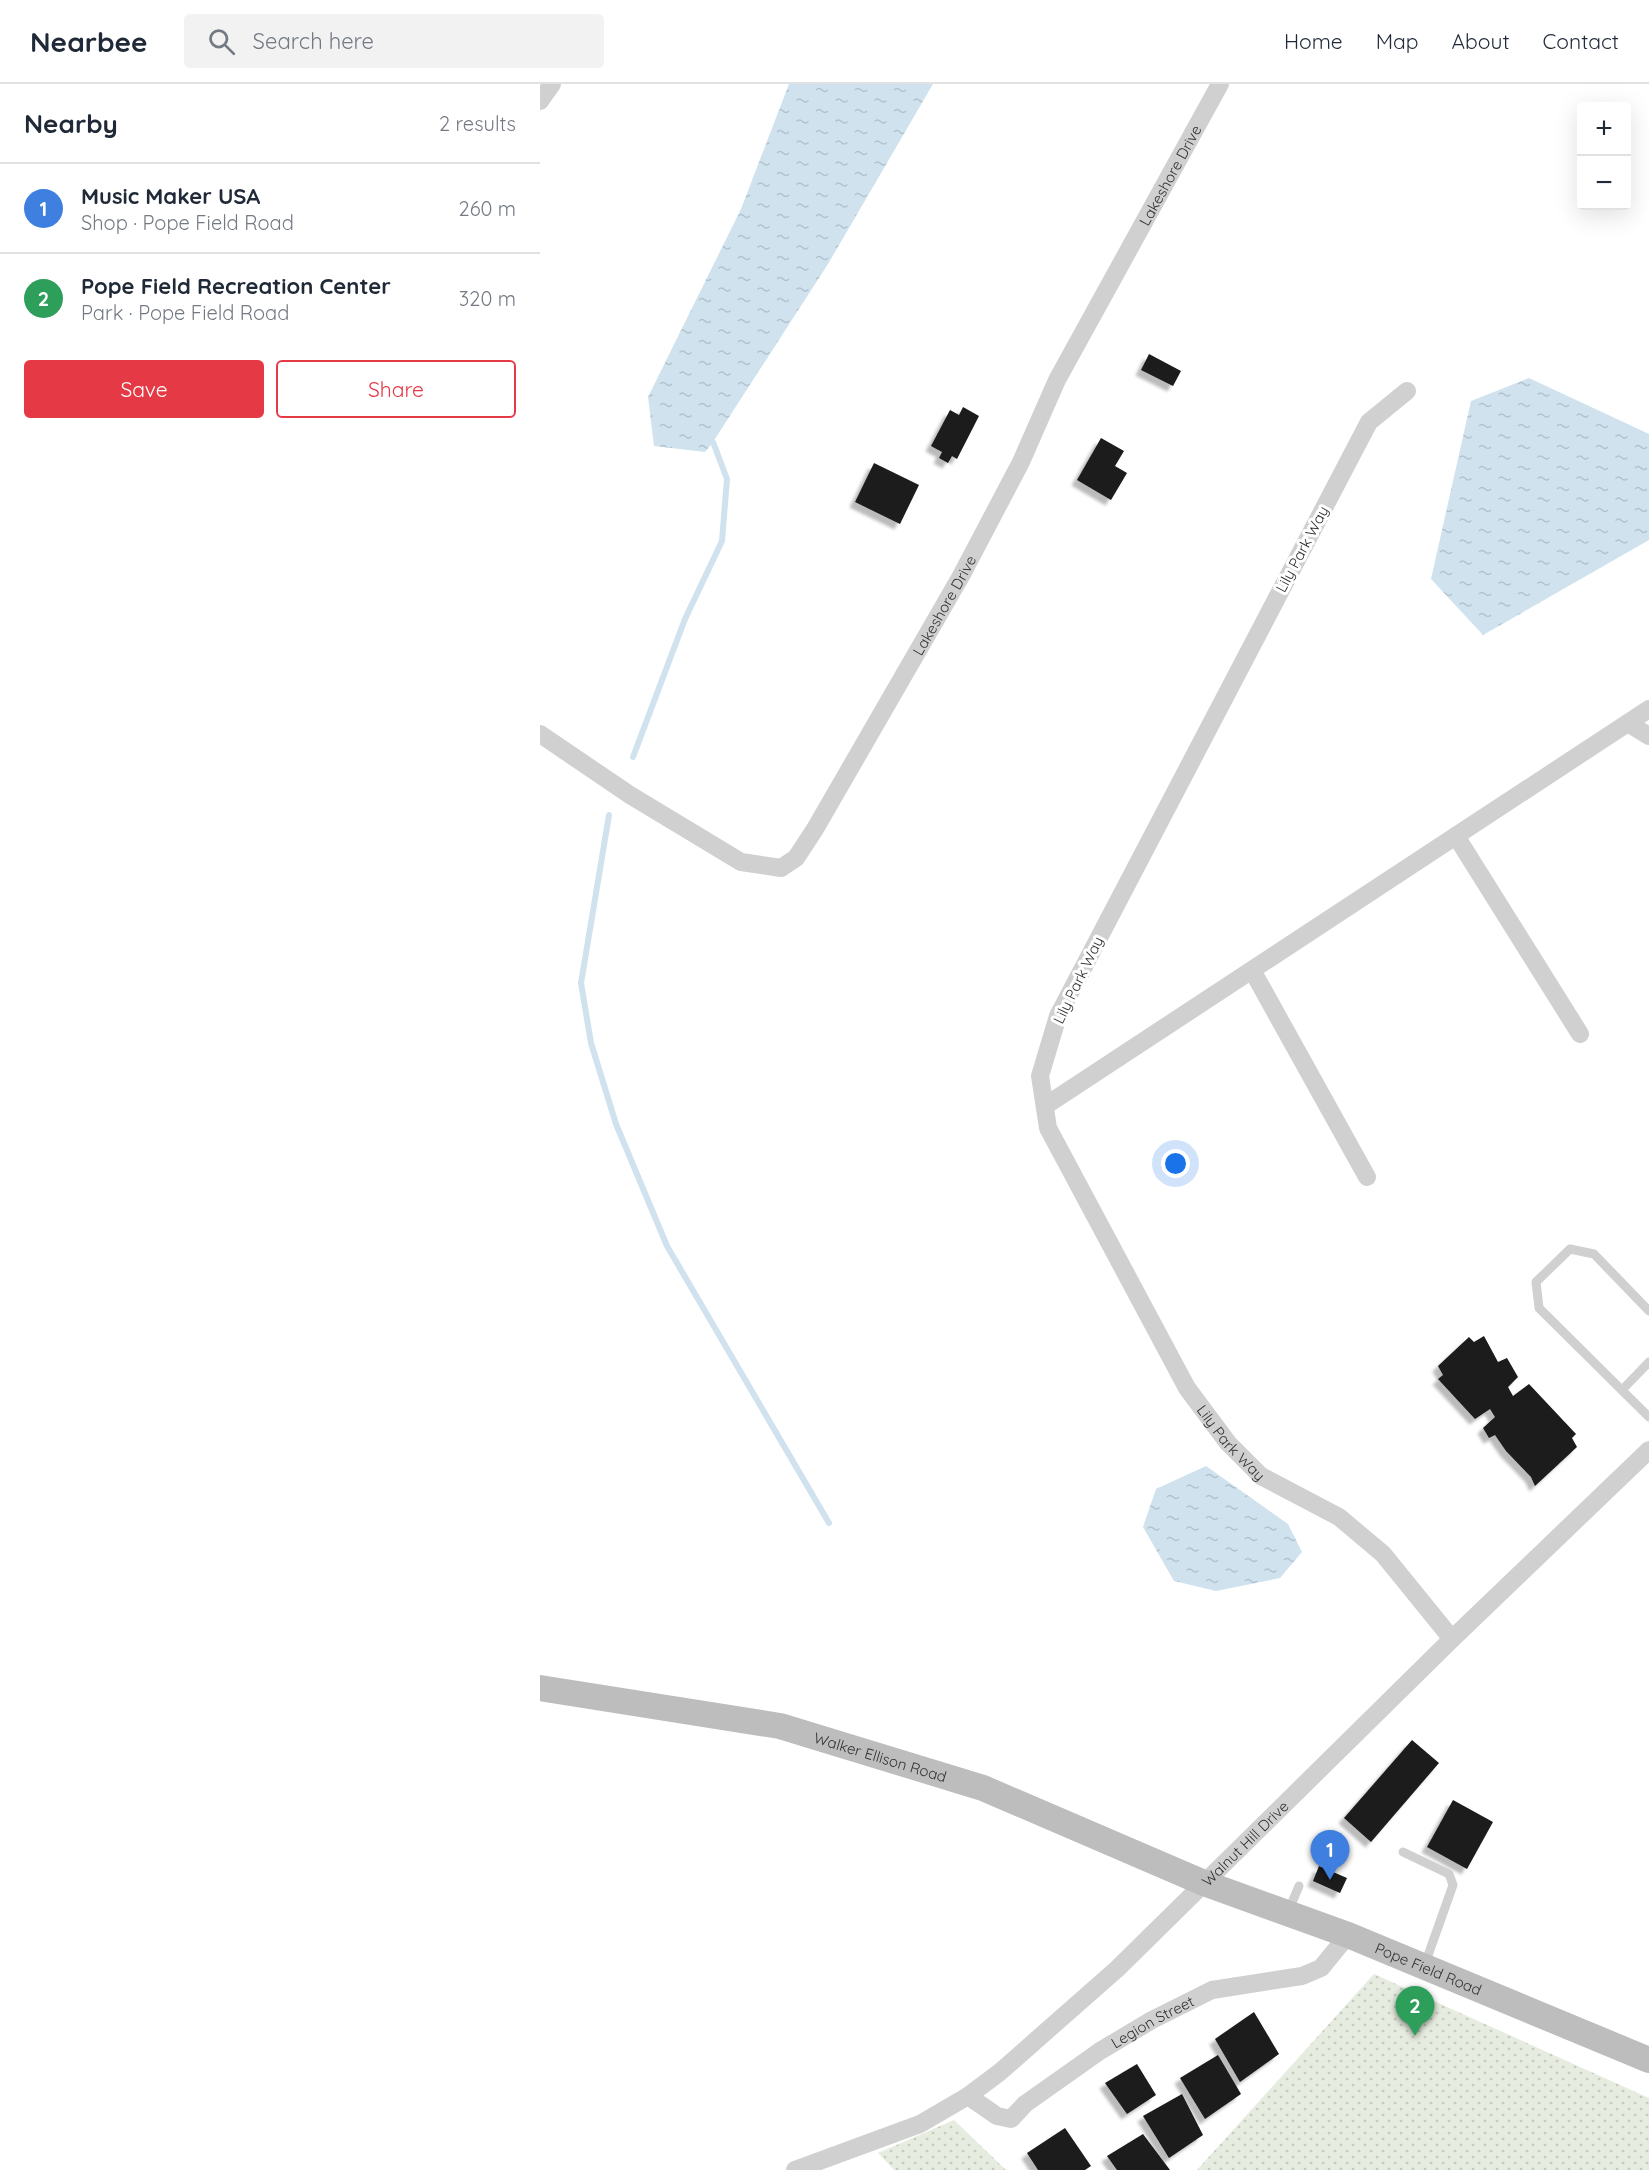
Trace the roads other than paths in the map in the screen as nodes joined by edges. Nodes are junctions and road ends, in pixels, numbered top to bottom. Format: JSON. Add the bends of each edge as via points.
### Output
{"nodes":[{"id":1,"x":552,"y":84,"type":"edge"},
{"id":2,"x":1220,"y":84,"type":"edge"},
{"id":3,"x":540,"y":101,"type":"edge"},
{"id":4,"x":1407,"y":391,"type":"dead end"},
{"id":5,"x":1649,"y":709,"type":"edge"},
{"id":6,"x":1628,"y":723,"type":"junction"},
{"id":7,"x":540,"y":734,"type":"edge"},
{"id":8,"x":1649,"y":736,"type":"edge"},
{"id":9,"x":1456,"y":836,"type":"junction"},
{"id":10,"x":1252,"y":970,"type":"junction"},
{"id":11,"x":1580,"y":1034,"type":"dead end"},
{"id":12,"x":1045,"y":1106,"type":"junction"},
{"id":13,"x":1367,"y":1177,"type":"dead end"},
{"id":14,"x":1649,"y":1311,"type":"edge"},
{"id":15,"x":1649,"y":1362,"type":"edge"},
{"id":16,"x":1622,"y":1390,"type":"junction"},
{"id":17,"x":1649,"y":1417,"type":"edge"},
{"id":18,"x":1649,"y":1450,"type":"edge"},
{"id":19,"x":1452,"y":1639,"type":"junction"},
{"id":20,"x":540,"y":1688,"type":"edge"},
{"id":21,"x":1403,"y":1852,"type":"dead end"},
{"id":22,"x":1204,"y":1883,"type":"junction"},
{"id":23,"x":1299,"y":1886,"type":"dead end"},
{"id":24,"x":1287,"y":1914,"type":"junction"},
{"id":25,"x":1348,"y":1935,"type":"junction"},
{"id":26,"x":1424,"y":1966,"type":"junction"},
{"id":27,"x":1649,"y":2060,"type":"edge"},
{"id":28,"x":968,"y":2096,"type":"junction"},
{"id":29,"x":795,"y":2170,"type":"edge"}],
"edges":[{"from":1,"to":3,"type":"street"},
{"from":2,"to":7,"type":"street","name":"Lakeshore Drive","via":[[1057,380],[1021,462],[962,576],[796,858],[781,868],[741,862],[630,795]]},
{"from":4,"to":12,"type":"street","name":"Lily Park Way","via":[[1369,422],[1058,1016],[1040,1076]]},
{"from":5,"to":6,"type":"street"},
{"from":6,"to":8,"type":"street"},
{"from":6,"to":9,"type":"street"},
{"from":9,"to":10,"type":"street"},
{"from":9,"to":11,"type":"street"},
{"from":10,"to":12,"type":"street"},
{"from":10,"to":13,"type":"street"},
{"from":12,"to":19,"type":"street","name":"Lily Park Way","via":[[1048,1128],[1187,1388],[1228,1443],[1261,1476],[1339,1517],[1383,1554]]},
{"from":14,"to":16,"type":"lane","via":[[1594,1254],[1570,1249],[1536,1282],[1539,1308]]},
{"from":15,"to":16,"type":"lane"},
{"from":16,"to":17,"type":"lane"},
{"from":18,"to":19,"type":"street","name":"Walnut Hill Drive"},
{"from":19,"to":22,"type":"street","name":"Walnut Hill Drive"},
{"from":20,"to":22,"type":"street","name":"Walker Ellison Road","via":[[780,1726],[983,1788]]},
{"from":21,"to":26,"type":"lane","via":[[1449,1875],[1454,1885]]},
{"from":22,"to":24,"type":"street","name":"Pope Field Road"},
{"from":22,"to":28,"type":"street","name":"Walnut Hill Drive","via":[[1118,1969]]},
{"from":23,"to":24,"type":"lane"},
{"from":24,"to":25,"type":"street","name":"Pope Field Road"},
{"from":25,"to":26,"type":"street","name":"Pope Field Road"},
{"from":25,"to":28,"type":"street","name":"Legion Street","via":[[1321,1968],[1302,1976],[1212,1990],[1152,2019],[1025,2104],[1011,2119],[997,2116]]},
{"from":26,"to":27,"type":"street","name":"Pope Field Road"},
{"from":28,"to":29,"type":"street","name":"Walnut Hill Drive","via":[[920,2124]]}]}
